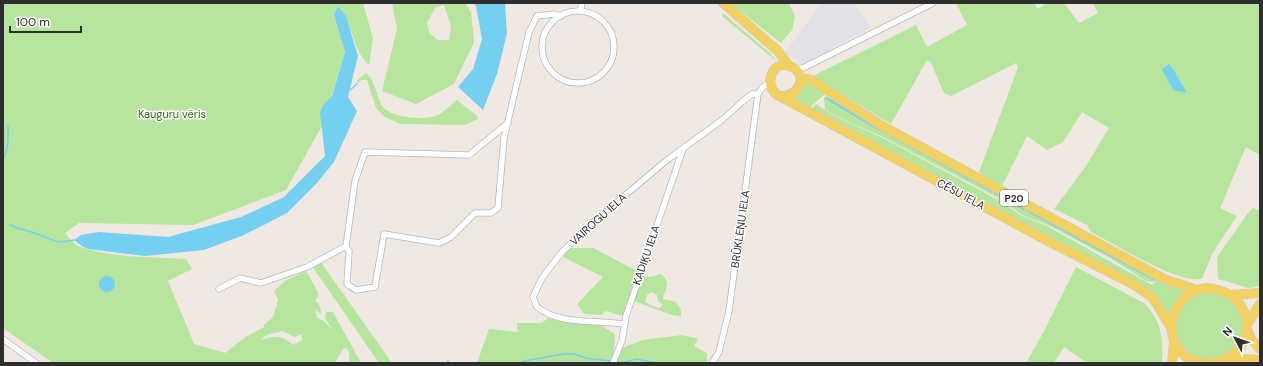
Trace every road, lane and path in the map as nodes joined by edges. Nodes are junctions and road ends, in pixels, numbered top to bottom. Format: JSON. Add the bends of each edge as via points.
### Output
{"nodes":[{"id":1,"x":582,"y":3,"type":"edge"},
{"id":2,"x":716,"y":3,"type":"edge"},
{"id":3,"x":723,"y":3,"type":"edge"},
{"id":4,"x":933,"y":3,"type":"edge"},
{"id":5,"x":923,"y":5,"type":"edge"},
{"id":6,"x":580,"y":11,"type":"junction"},
{"id":7,"x":561,"y":16,"type":"junction"},
{"id":8,"x":793,"y":71,"type":"junction"},
{"id":9,"x":771,"y":86,"type":"junction"},
{"id":10,"x":758,"y":93,"type":"junction"},
{"id":11,"x":783,"y":96,"type":"junction"},
{"id":12,"x":508,"y":123,"type":"junction"},
{"id":13,"x":683,"y":148,"type":"junction"},
{"id":14,"x":346,"y":246,"type":"junction"},
{"id":15,"x":219,"y":289,"type":"dead end"},
{"id":16,"x":1197,"y":290,"type":"junction"},
{"id":17,"x":1260,"y":293,"type":"edge"},
{"id":18,"x":1231,"y":295,"type":"junction"},
{"id":19,"x":1260,"y":304,"type":"edge"},
{"id":20,"x":624,"y":324,"type":"junction"},
{"id":21,"x":1170,"y":326,"type":"junction"},
{"id":22,"x":1247,"y":326,"type":"junction"},
{"id":23,"x":3,"y":339,"type":"edge"},
{"id":24,"x":1174,"y":342,"type":"junction"},
{"id":25,"x":1260,"y":349,"type":"edge"},
{"id":26,"x":1227,"y":358,"type":"junction"},
{"id":27,"x":1260,"y":360,"type":"edge"},
{"id":28,"x":36,"y":363,"type":"edge"},
{"id":29,"x":612,"y":363,"type":"edge"},
{"id":30,"x":712,"y":363,"type":"edge"},
{"id":31,"x":1172,"y":363,"type":"edge"},
{"id":32,"x":1207,"y":363,"type":"edge"}],
"edges":[{"from":1,"to":6,"type":"street"},
{"from":2,"to":8,"type":"main road"},
{"from":3,"to":8,"type":"main road","via":[[778,51]]},
{"from":4,"to":5,"type":"street"},
{"from":5,"to":8,"type":"street"},
{"from":6,"to":7,"type":"street"},
{"from":6,"to":7,"type":"street","via":[[603,20],[614,40],[611,62],[605,71],[586,82],[565,80],[556,75],[545,59],[543,44],[547,30]]},
{"from":7,"to":12,"type":"street","via":[[537,16]]},
{"from":8,"to":9,"type":"main road","via":[[774,70]]},
{"from":8,"to":11,"type":"main road","via":[[800,86],[790,96]]},
{"from":8,"to":16,"type":"main road","name":"CĒSU IELA","number":"P20","via":[[884,127],[1159,276]]},
{"from":9,"to":10,"type":"street"},
{"from":9,"to":11,"type":"main road","name":"CĒSU IELA","via":[[776,94]]},
{"from":10,"to":13,"type":"street","name":"VAIROGU IELA","via":[[752,94]]},
{"from":10,"to":30,"type":"street","name":"BRŪKLEŅU IELA","via":[[729,311],[719,352]]},
{"from":11,"to":21,"type":"main road","name":"CĒSU IELA","number":"P20","via":[[900,162],[1134,284],[1153,298]]},
{"from":12,"to":14,"type":"street","via":[[470,155],[365,152],[356,181]]},
{"from":12,"to":14,"type":"street","via":[[504,138],[498,208],[491,213],[475,213],[451,237],[439,243],[384,234],[375,287],[356,290],[347,284],[349,251]]},
{"from":13,"to":20,"type":"street","name":"KADIĶU IELA"},
{"from":13,"to":20,"type":"street","name":"VAIROGU IELA","via":[[629,191],[560,253],[542,278],[533,297],[537,307],[552,315],[567,319]]},
{"from":14,"to":15,"type":"street","via":[[307,267],[261,283],[240,278]]},
{"from":16,"to":18,"type":"main road","via":[[1215,289]]},
{"from":16,"to":21,"type":"main road","via":[[1180,303]]},
{"from":17,"to":18,"type":"main road"},
{"from":18,"to":22,"type":"main road","via":[[1244,308]]},
{"from":19,"to":22,"type":"main road"},
{"from":20,"to":29,"type":"street","name":"KADIĶU IELA","via":[[622,341]]},
{"from":21,"to":24,"type":"main road"},
{"from":22,"to":25,"type":"main road","via":[[1251,339]]},
{"from":22,"to":26,"type":"main road","via":[[1243,344]]},
{"from":23,"to":28,"type":"street"},
{"from":24,"to":31,"type":"main road"},
{"from":24,"to":32,"type":"main road","via":[[1185,355]]},
{"from":26,"to":27,"type":"main road"},
{"from":26,"to":32,"type":"main road"}]}
